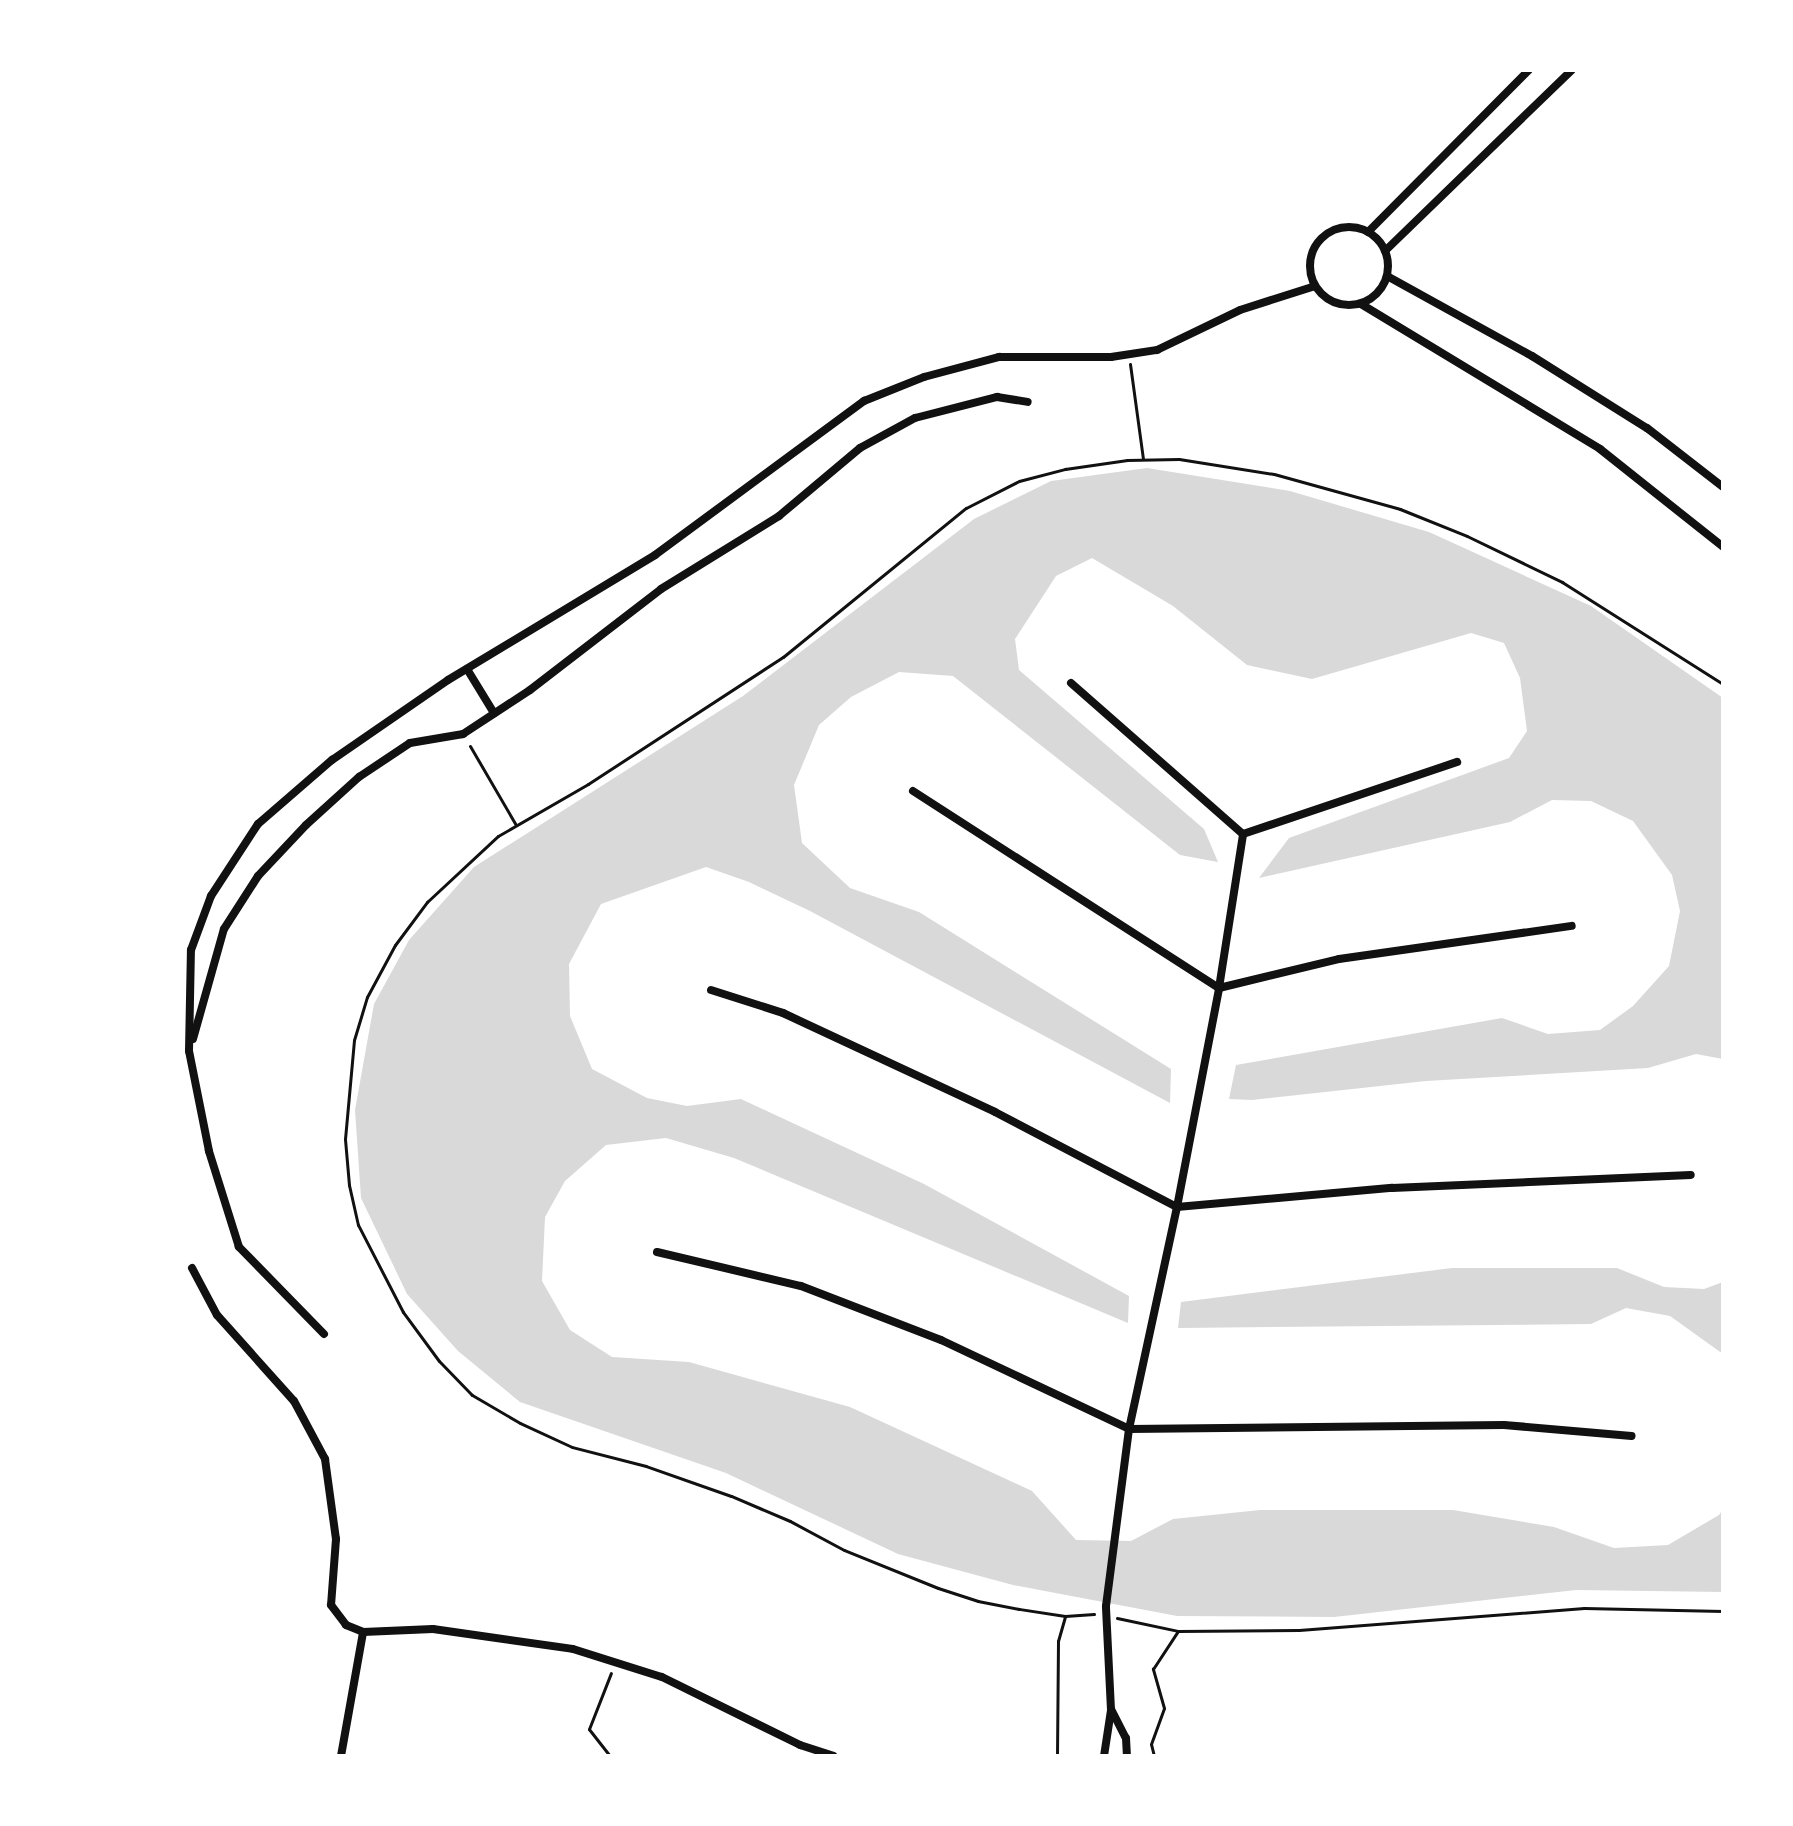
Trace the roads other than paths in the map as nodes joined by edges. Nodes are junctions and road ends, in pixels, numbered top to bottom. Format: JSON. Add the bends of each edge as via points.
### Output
{"nodes":[{"id":1,"x":1529,"y":70,"type":"edge"},
{"id":2,"x":1572,"y":70,"type":"edge"},
{"id":3,"x":1368,"y":232,"type":"junction"},
{"id":4,"x":1385,"y":251,"type":"junction"},
{"id":5,"x":1387,"y":276,"type":"junction"},
{"id":6,"x":1315,"y":286,"type":"junction"},
{"id":7,"x":1361,"y":304,"type":"junction"},
{"id":8,"x":1028,"y":402,"type":"dead end"},
{"id":9,"x":1723,"y":487,"type":"edge"},
{"id":10,"x":1723,"y":547,"type":"edge"},
{"id":11,"x":467,"y":669,"type":"junction"},
{"id":12,"x":1071,"y":683,"type":"dead end"},
{"id":13,"x":494,"y":713,"type":"junction"},
{"id":14,"x":1457,"y":762,"type":"dead end"},
{"id":15,"x":913,"y":791,"type":"dead end"},
{"id":16,"x":1243,"y":834,"type":"junction"},
{"id":17,"x":1572,"y":926,"type":"dead end"},
{"id":18,"x":1219,"y":988,"type":"junction"},
{"id":19,"x":711,"y":990,"type":"dead end"},
{"id":20,"x":189,"y":1051,"type":"junction"},
{"id":21,"x":1691,"y":1175,"type":"dead end"},
{"id":22,"x":1177,"y":1207,"type":"junction"},
{"id":23,"x":657,"y":1252,"type":"dead end"},
{"id":24,"x":192,"y":1268,"type":"dead end"},
{"id":25,"x":324,"y":1334,"type":"dead end"},
{"id":26,"x":1129,"y":1429,"type":"junction"},
{"id":27,"x":1632,"y":1436,"type":"dead end"},
{"id":28,"x":363,"y":1632,"type":"junction"},
{"id":29,"x":1111,"y":1710,"type":"junction"},
{"id":30,"x":341,"y":1756,"type":"edge"},
{"id":31,"x":833,"y":1756,"type":"edge"},
{"id":32,"x":1104,"y":1756,"type":"edge"},
{"id":33,"x":1127,"y":1756,"type":"edge"}],
"edges":[{"from":1,"to":3,"type":"street"},
{"from":2,"to":4,"type":"street"},
{"from":3,"to":4,"type":"street"},
{"from":3,"to":6,"type":"street","via":[[1343,227],[1321,238],[1309,261]]},
{"from":4,"to":5,"type":"street"},
{"from":5,"to":7,"type":"street","via":[[1373,298]]},
{"from":5,"to":9,"type":"street","via":[[1532,356],[1647,428]]},
{"from":6,"to":7,"type":"street","via":[[1335,303]]},
{"from":6,"to":11,"type":"street","via":[[1240,310],[1157,350],[999,357],[924,377],[864,401],[655,555]]},
{"from":7,"to":10,"type":"street","via":[[1600,449]]},
{"from":8,"to":13,"type":"street","via":[[997,397],[915,418],[860,448],[779,516],[661,589]]},
{"from":11,"to":13,"type":"street"},
{"from":11,"to":20,"type":"street","via":[[332,760],[258,824],[211,896],[191,950]]},
{"from":12,"to":16,"type":"street"},
{"from":13,"to":20,"type":"street","via":[[463,734],[410,743],[359,777],[258,876],[224,929]]},
{"from":14,"to":16,"type":"street"},
{"from":15,"to":18,"type":"street"},
{"from":16,"to":18,"type":"street"},
{"from":17,"to":18,"type":"street","via":[[1339,959]]},
{"from":18,"to":22,"type":"street"},
{"from":19,"to":22,"type":"street","via":[[796,1019],[995,1112]]},
{"from":20,"to":25,"type":"street","via":[[209,1151],[239,1247]]},
{"from":21,"to":22,"type":"street","via":[[1392,1188]]},
{"from":22,"to":26,"type":"street"},
{"from":23,"to":26,"type":"street","via":[[801,1286],[941,1340]]},
{"from":24,"to":28,"type":"street","via":[[217,1315],[294,1401],[325,1459],[336,1539],[331,1605],[346,1625]]},
{"from":26,"to":27,"type":"street","via":[[1504,1425]]},
{"from":26,"to":29,"type":"street","via":[[1105,1611]]},
{"from":28,"to":30,"type":"street"},
{"from":28,"to":31,"type":"street","via":[[433,1629],[573,1649],[662,1677]]},
{"from":29,"to":32,"type":"street"},
{"from":29,"to":33,"type":"street","via":[[1126,1738]]}]}
